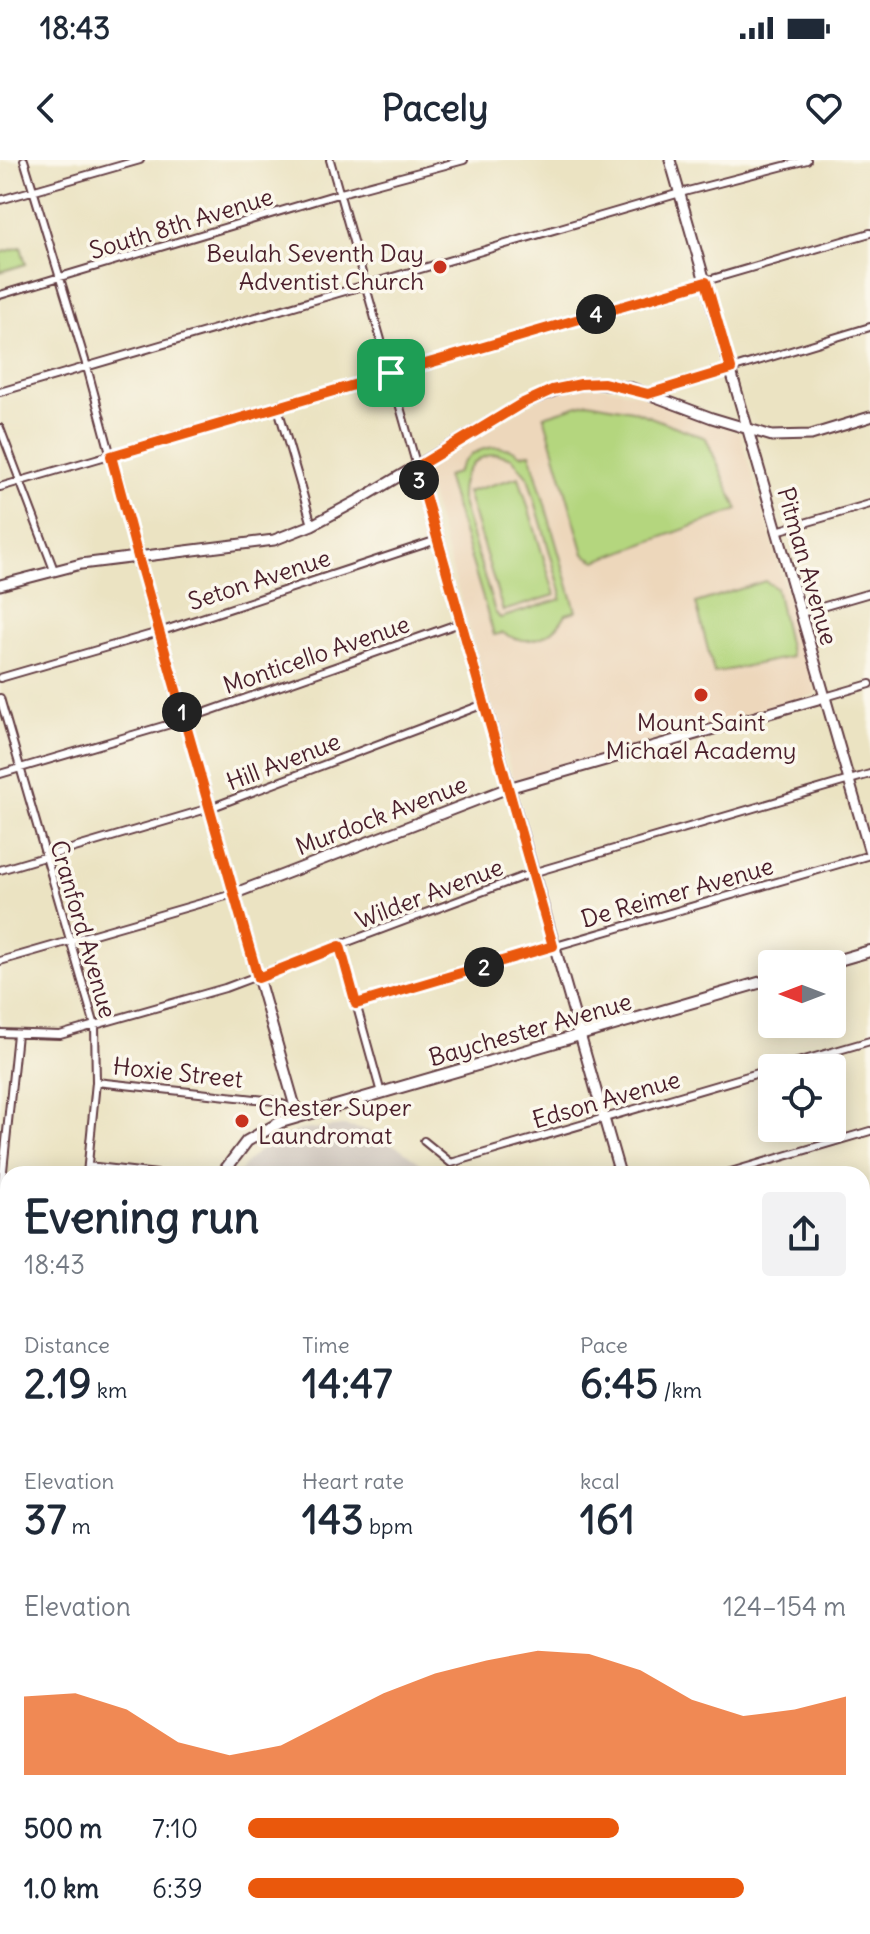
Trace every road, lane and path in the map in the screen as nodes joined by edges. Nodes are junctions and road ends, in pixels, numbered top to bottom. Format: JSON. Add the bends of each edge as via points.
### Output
{"nodes":[{"id":1,"x":24,"y":160,"type":"edge"},
{"id":2,"x":140,"y":160,"type":"edge"},
{"id":3,"x":330,"y":160,"type":"edge"},
{"id":4,"x":464,"y":160,"type":"edge"},
{"id":5,"x":670,"y":160,"type":"edge"},
{"id":6,"x":807,"y":160,"type":"edge"},
{"id":7,"x":34,"y":191,"type":"junction"},
{"id":8,"x":341,"y":193,"type":"junction"},
{"id":9,"x":680,"y":193,"type":"junction"},
{"id":10,"x":0,"y":200,"type":"edge"},
{"id":11,"x":870,"y":233,"type":"edge"},
{"id":12,"x":60,"y":278,"type":"junction"},
{"id":13,"x":706,"y":282,"type":"junction"},
{"id":14,"x":366,"y":285,"type":"junction"},
{"id":15,"x":0,"y":295,"type":"edge"},
{"id":16,"x":870,"y":327,"type":"edge"},
{"id":17,"x":87,"y":367,"type":"junction"},
{"id":18,"x":731,"y":369,"type":"junction"},
{"id":19,"x":391,"y":373,"type":"junction"},
{"id":20,"x":0,"y":392,"type":"edge"},
{"id":21,"x":648,"y":394,"type":"junction"},
{"id":22,"x":278,"y":408,"type":"junction"},
{"id":23,"x":870,"y":417,"type":"edge"},
{"id":24,"x":0,"y":428,"type":"edge"},
{"id":25,"x":747,"y":429,"type":"junction"},
{"id":26,"x":111,"y":456,"type":"junction"},
{"id":27,"x":417,"y":467,"type":"junction"},
{"id":28,"x":21,"y":481,"type":"junction"},
{"id":29,"x":0,"y":487,"type":"edge"},
{"id":30,"x":870,"y":504,"type":"edge"},
{"id":31,"x":312,"y":525,"type":"junction"},
{"id":32,"x":777,"y":531,"type":"junction"},
{"id":33,"x":437,"y":540,"type":"junction"},
{"id":34,"x":138,"y":557,"type":"junction"},
{"id":35,"x":54,"y":570,"type":"junction"},
{"id":36,"x":0,"y":585,"type":"edge"},
{"id":37,"x":870,"y":593,"type":"edge"},
{"id":38,"x":801,"y":613,"type":"junction"},
{"id":39,"x":460,"y":623,"type":"junction"},
{"id":40,"x":159,"y":632,"type":"junction"},
{"id":41,"x":0,"y":678,"type":"edge"},
{"id":42,"x":870,"y":684,"type":"edge"},
{"id":43,"x":825,"y":697,"type":"junction"},
{"id":44,"x":0,"y":698,"type":"edge"},
{"id":45,"x":484,"y":704,"type":"junction"},
{"id":46,"x":184,"y":720,"type":"junction"},
{"id":47,"x":20,"y":768,"type":"junction"},
{"id":48,"x":0,"y":774,"type":"edge"},
{"id":49,"x":870,"y":774,"type":"edge"},
{"id":50,"x":849,"y":780,"type":"junction"},
{"id":51,"x":508,"y":788,"type":"junction"},
{"id":52,"x":210,"y":808,"type":"junction"},
{"id":53,"x":870,"y":854,"type":"edge"},
{"id":54,"x":46,"y":856,"type":"junction"},
{"id":55,"x":0,"y":870,"type":"edge"},
{"id":56,"x":532,"y":873,"type":"junction"},
{"id":57,"x":233,"y":894,"type":"junction"},
{"id":58,"x":70,"y":941,"type":"junction"},
{"id":59,"x":340,"y":946,"type":"junction"},
{"id":60,"x":553,"y":946,"type":"junction"},
{"id":61,"x":870,"y":951,"type":"edge"},
{"id":62,"x":846,"y":958,"type":"edge"},
{"id":63,"x":0,"y":961,"type":"edge"},
{"id":64,"x":258,"y":978,"type":"junction"},
{"id":65,"x":758,"y":983,"type":"edge"},
{"id":66,"x":356,"y":1004,"type":"junction"},
{"id":67,"x":95,"y":1026,"type":"junction"},
{"id":68,"x":0,"y":1033,"type":"edge"},
{"id":69,"x":17,"y":1034,"type":"junction"},
{"id":70,"x":579,"y":1035,"type":"junction"},
{"id":71,"x":870,"y":1041,"type":"edge"},
{"id":72,"x":825,"y":1054,"type":"edge"},
{"id":73,"x":758,"y":1074,"type":"edge"},
{"id":74,"x":96,"y":1082,"type":"junction"},
{"id":75,"x":381,"y":1093,"type":"junction"},
{"id":76,"x":298,"y":1117,"type":"junction"},
{"id":77,"x":604,"y":1118,"type":"junction"},
{"id":78,"x":870,"y":1131,"type":"edge"},
{"id":79,"x":424,"y":1141,"type":"dead end"},
{"id":80,"x":3,"y":1166,"type":"edge"},
{"id":81,"x":87,"y":1166,"type":"edge"},
{"id":82,"x":228,"y":1166,"type":"edge"},
{"id":83,"x":618,"y":1166,"type":"edge"},
{"id":84,"x":751,"y":1166,"type":"edge"}],
"edges":[{"from":1,"to":7,"type":"street"},
{"from":2,"to":7,"type":"street"},
{"from":3,"to":8,"type":"street"},
{"from":4,"to":8,"type":"street","name":"South 8th Avenue"},
{"from":5,"to":9,"type":"street","name":"Pitman Avenue"},
{"from":6,"to":9,"type":"street"},
{"from":7,"to":10,"type":"street"},
{"from":7,"to":12,"type":"street"},
{"from":8,"to":12,"type":"street","name":"South 8th Avenue"},
{"from":8,"to":14,"type":"street"},
{"from":9,"to":13,"type":"street","name":"Pitman Avenue"},
{"from":9,"to":14,"type":"street"},
{"from":11,"to":13,"type":"street"},
{"from":12,"to":15,"type":"street","name":"South 8th Avenue"},
{"from":12,"to":17,"type":"street"},
{"from":13,"to":18,"type":"street","name":"Pitman Avenue"},
{"from":13,"to":19,"type":"street"},
{"from":14,"to":17,"type":"street"},
{"from":14,"to":19,"type":"street"},
{"from":16,"to":18,"type":"street"},
{"from":17,"to":20,"type":"street"},
{"from":17,"to":26,"type":"street"},
{"from":18,"to":21,"type":"street"},
{"from":18,"to":25,"type":"street","name":"Pitman Avenue"},
{"from":19,"to":22,"type":"street"},
{"from":19,"to":27,"type":"street"},
{"from":21,"to":25,"type":"street"},
{"from":21,"to":27,"type":"street","via":[[604,383],[552,390]]},
{"from":22,"to":26,"type":"street"},
{"from":22,"to":31,"type":"street"},
{"from":23,"to":25,"type":"street","via":[[794,437]]},
{"from":24,"to":28,"type":"street"},
{"from":25,"to":32,"type":"street","name":"Pitman Avenue"},
{"from":26,"to":28,"type":"street"},
{"from":26,"to":34,"type":"street"},
{"from":27,"to":31,"type":"street"},
{"from":27,"to":33,"type":"street"},
{"from":28,"to":29,"type":"street"},
{"from":28,"to":35,"type":"street"},
{"from":30,"to":32,"type":"street"},
{"from":31,"to":34,"type":"street","via":[[258,544]]},
{"from":32,"to":38,"type":"street","name":"Pitman Avenue"},
{"from":33,"to":39,"type":"street"},
{"from":33,"to":40,"type":"street","name":"Seton Avenue"},
{"from":34,"to":35,"type":"street"},
{"from":34,"to":40,"type":"street"},
{"from":35,"to":36,"type":"street"},
{"from":37,"to":38,"type":"street"},
{"from":38,"to":43,"type":"street","name":"Pitman Avenue"},
{"from":39,"to":45,"type":"street"},
{"from":39,"to":46,"type":"street","name":"Monticello Avenue"},
{"from":40,"to":41,"type":"street","name":"Seton Avenue"},
{"from":40,"to":46,"type":"street"},
{"from":42,"to":43,"type":"street","name":"Murdock Avenue"},
{"from":43,"to":50,"type":"street","name":"Pitman Avenue"},
{"from":43,"to":51,"type":"street","name":"Murdock Avenue"},
{"from":44,"to":47,"type":"street","name":"Cranford Avenue"},
{"from":45,"to":51,"type":"street"},
{"from":45,"to":52,"type":"street","name":"Hill Avenue"},
{"from":46,"to":47,"type":"street","name":"Monticello Avenue"},
{"from":46,"to":52,"type":"street"},
{"from":47,"to":48,"type":"street","name":"Monticello Avenue"},
{"from":47,"to":54,"type":"street","name":"Cranford Avenue"},
{"from":49,"to":50,"type":"street","name":"Wilder Avenue"},
{"from":50,"to":53,"type":"street","name":"Pitman Avenue"},
{"from":50,"to":56,"type":"street","name":"Wilder Avenue"},
{"from":51,"to":56,"type":"street"},
{"from":51,"to":57,"type":"street","name":"Murdock Avenue"},
{"from":52,"to":54,"type":"street","name":"Hill Avenue"},
{"from":52,"to":57,"type":"street"},
{"from":53,"to":60,"type":"street","name":"De Reimer Avenue"},
{"from":54,"to":55,"type":"street","name":"Hill Avenue"},
{"from":54,"to":58,"type":"street","name":"Cranford Avenue"},
{"from":56,"to":59,"type":"street","name":"Wilder Avenue"},
{"from":56,"to":60,"type":"street"},
{"from":57,"to":58,"type":"street","name":"Murdock Avenue"},
{"from":57,"to":64,"type":"street"},
{"from":58,"to":63,"type":"street","name":"Murdock Avenue"},
{"from":58,"to":67,"type":"street","name":"Cranford Avenue"},
{"from":59,"to":64,"type":"street","name":"Wilder Avenue"},
{"from":59,"to":66,"type":"street"},
{"from":60,"to":66,"type":"street","name":"De Reimer Avenue"},
{"from":60,"to":70,"type":"street"},
{"from":61,"to":62,"type":"main road"},
{"from":64,"to":67,"type":"street","name":"Wilder Avenue"},
{"from":64,"to":76,"type":"street"},
{"from":65,"to":70,"type":"main road","name":"Baychester Avenue"},
{"from":66,"to":75,"type":"street"},
{"from":67,"to":69,"type":"street","name":"Wilder Avenue","via":[[60,1035]]},
{"from":67,"to":74,"type":"street","name":"Cranford Avenue"},
{"from":68,"to":69,"type":"street","name":"Wilder Avenue"},
{"from":69,"to":80,"type":"street"},
{"from":70,"to":75,"type":"main road","name":"Baychester Avenue"},
{"from":70,"to":77,"type":"street"},
{"from":71,"to":72,"type":"street","name":"Edson Avenue"},
{"from":73,"to":77,"type":"street","name":"Edson Avenue"},
{"from":74,"to":76,"type":"street","name":"Hoxie Street","via":[[275,1101]]},
{"from":74,"to":81,"type":"street","name":"Cranford Avenue"},
{"from":75,"to":76,"type":"main road","name":"Baychester Avenue"},
{"from":76,"to":82,"type":"main road","name":"Baychester Avenue","via":[[253,1137]]},
{"from":77,"to":79,"type":"street","name":"Edson Avenue","via":[[451,1163]]},
{"from":77,"to":83,"type":"street"},
{"from":78,"to":84,"type":"street"}]}
